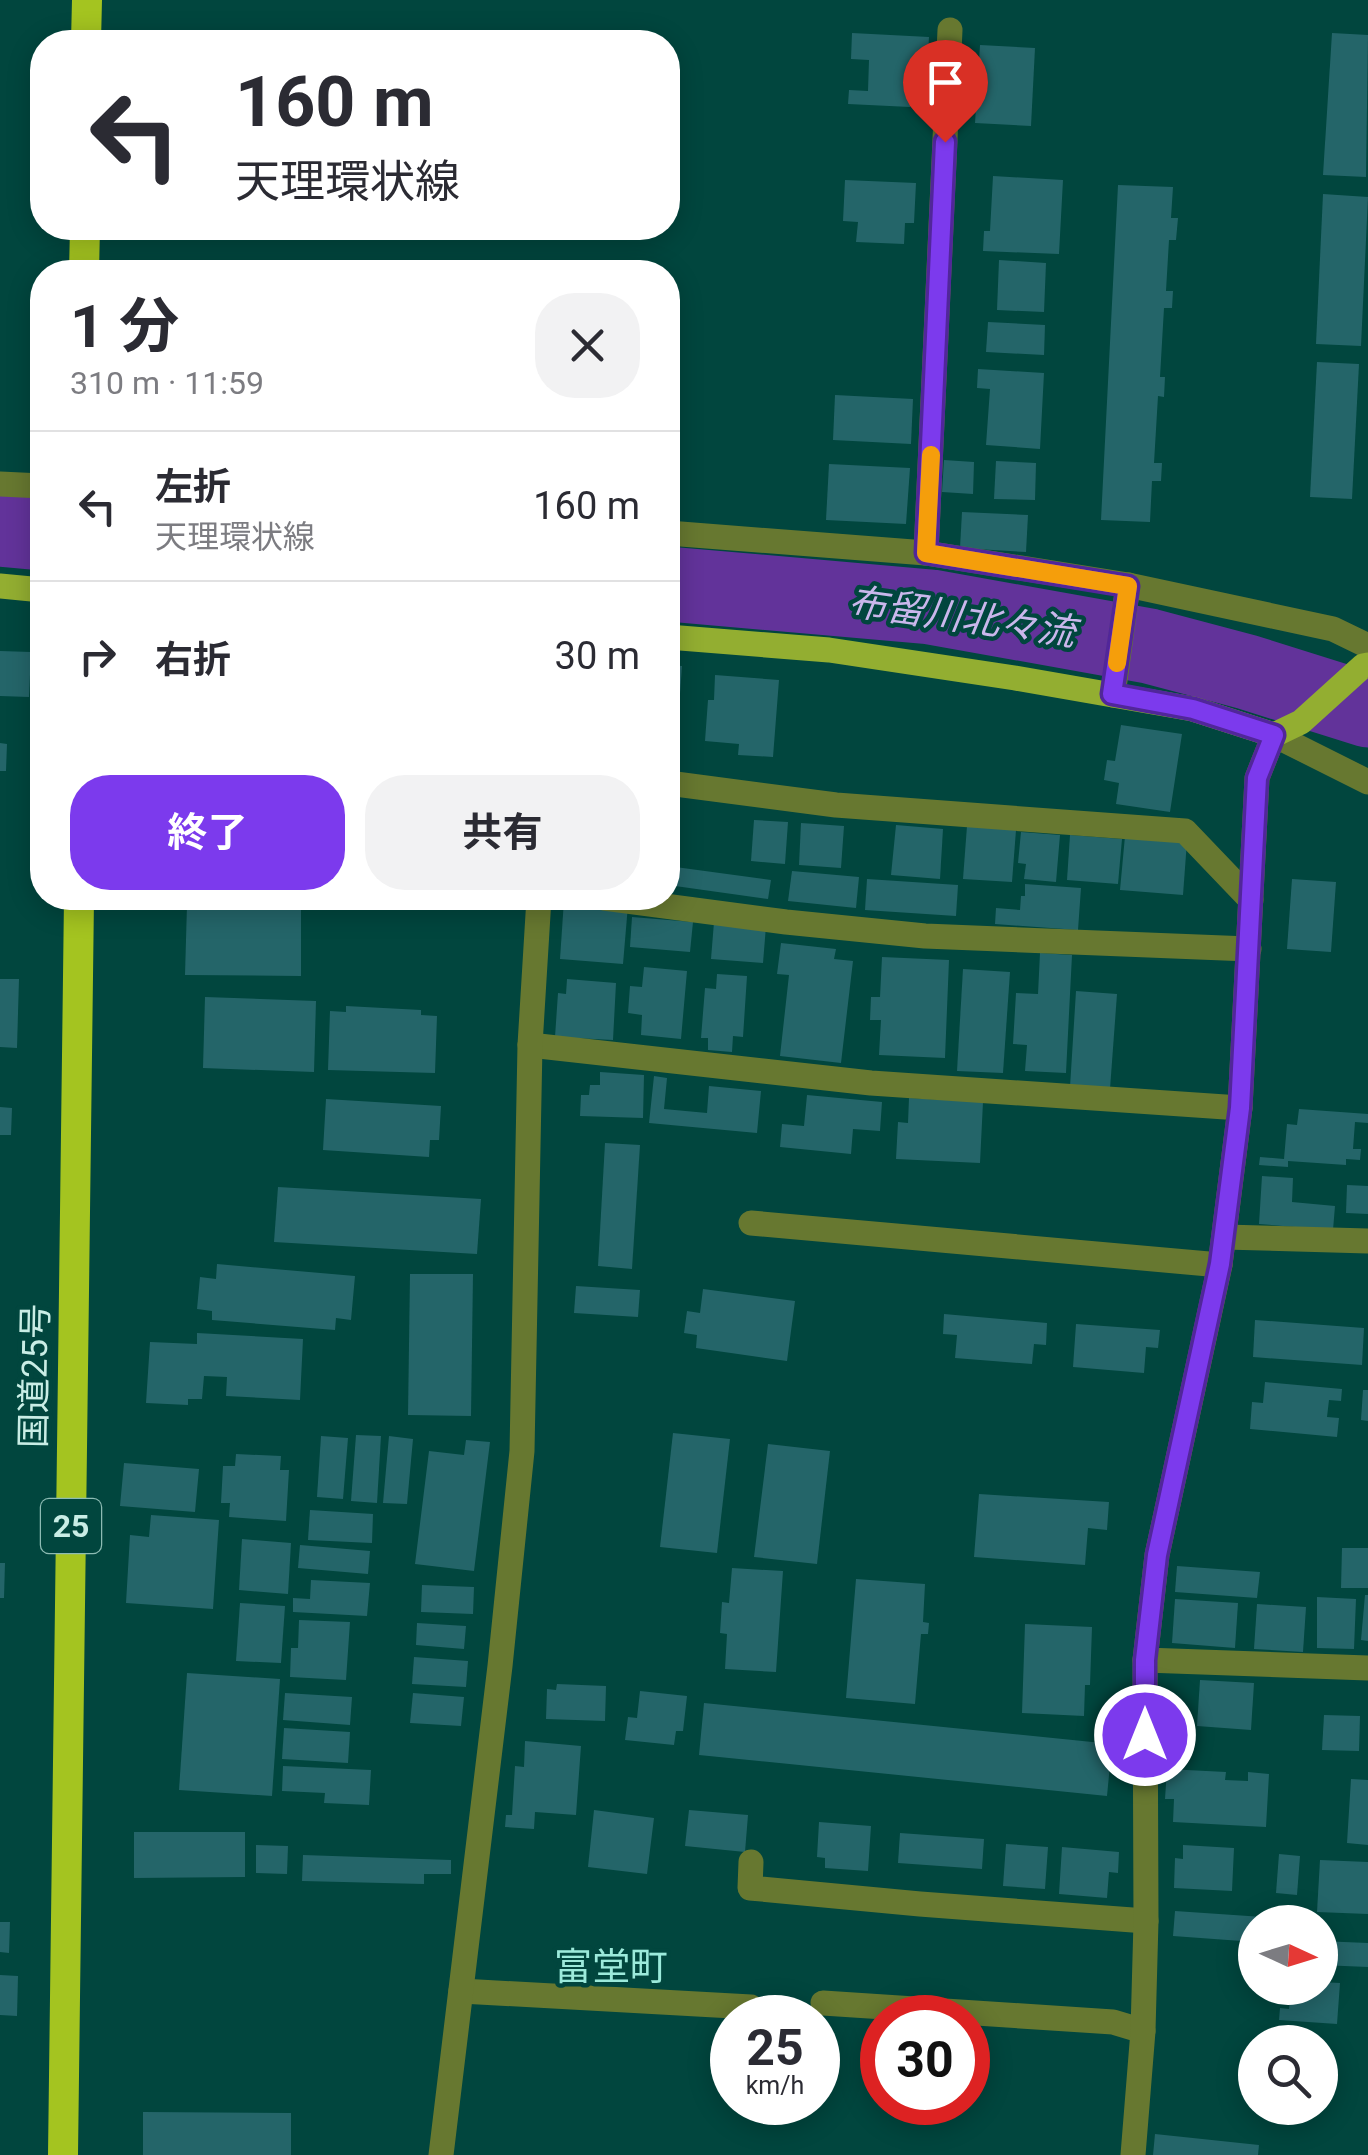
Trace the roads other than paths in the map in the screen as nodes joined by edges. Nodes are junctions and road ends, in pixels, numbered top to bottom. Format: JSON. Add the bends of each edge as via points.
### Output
{"nodes":[{"id":1,"x":87,"y":0,"type":"edge"},
{"id":2,"x":86,"y":30,"type":"edge"},
{"id":3,"x":950,"y":30,"type":"dead end"},
{"id":4,"x":0,"y":484,"type":"edge"},
{"id":5,"x":30,"y":485,"type":"edge"},
{"id":6,"x":680,"y":535,"type":"edge"},
{"id":7,"x":926,"y":553,"type":"junction"},
{"id":8,"x":0,"y":586,"type":"edge"},
{"id":9,"x":1128,"y":586,"type":"junction"},
{"id":10,"x":30,"y":589,"type":"edge"},
{"id":11,"x":680,"y":638,"type":"edge"},
{"id":12,"x":1366,"y":659,"type":"edge"},
{"id":13,"x":1112,"y":694,"type":"junction"},
{"id":14,"x":1274,"y":735,"type":"junction"},
{"id":15,"x":1368,"y":782,"type":"edge"},
{"id":16,"x":680,"y":785,"type":"edge"},
{"id":17,"x":1251,"y":900,"type":"junction"},
{"id":18,"x":680,"y":908,"type":"edge"},
{"id":19,"x":79,"y":910,"type":"edge"},
{"id":20,"x":538,"y":910,"type":"edge"},
{"id":21,"x":1249,"y":950,"type":"junction"},
{"id":22,"x":530,"y":1045,"type":"junction"},
{"id":23,"x":1240,"y":1108,"type":"junction"},
{"id":24,"x":751,"y":1223,"type":"dead end"},
{"id":25,"x":1224,"y":1236,"type":"junction"},
{"id":26,"x":1368,"y":1241,"type":"edge"},
{"id":27,"x":1220,"y":1264,"type":"junction"},
{"id":28,"x":1145,"y":1660,"type":"junction"},
{"id":29,"x":1368,"y":1668,"type":"edge"},
{"id":30,"x":751,"y":1862,"type":"dead end"},
{"id":31,"x":1146,"y":1921,"type":"junction"},
{"id":32,"x":461,"y":1991,"type":"junction"},
{"id":33,"x":840,"y":2004,"type":"edge"},
{"id":34,"x":710,"y":2005,"type":"edge"},
{"id":35,"x":1143,"y":2031,"type":"junction"},
{"id":36,"x":63,"y":2155,"type":"edge"},
{"id":37,"x":440,"y":2155,"type":"edge"},
{"id":38,"x":1133,"y":2155,"type":"edge"}],
"edges":[{"from":1,"to":2,"type":"highway"},
{"from":3,"to":7,"type":"street"},
{"from":4,"to":5,"type":"street"},
{"from":6,"to":7,"type":"street"},
{"from":7,"to":9,"type":"street"},
{"from":8,"to":10,"type":"main road"},
{"from":9,"to":12,"type":"street","via":[[1332,628]]},
{"from":9,"to":13,"type":"street"},
{"from":11,"to":13,"type":"main road","via":[[829,650]]},
{"from":12,"to":14,"type":"main road","via":[[1301,722]]},
{"from":13,"to":14,"type":"main road","via":[[1193,709]]},
{"from":14,"to":15,"type":"street"},
{"from":14,"to":17,"type":"street","via":[[1257,778]]},
{"from":16,"to":17,"type":"street","via":[[836,805],[1185,831]]},
{"from":17,"to":21,"type":"street"},
{"from":18,"to":21,"type":"street","via":[[925,936]]},
{"from":19,"to":36,"type":"highway","name":"国道25号","number":"25"},
{"from":20,"to":22,"type":"street"},
{"from":21,"to":23,"type":"street"},
{"from":22,"to":23,"type":"street","via":[[871,1084]]},
{"from":22,"to":32,"type":"street","via":[[522,1451]]},
{"from":23,"to":25,"type":"street"},
{"from":24,"to":27,"type":"street"},
{"from":25,"to":26,"type":"street"},
{"from":25,"to":27,"type":"street"},
{"from":27,"to":28,"type":"street","via":[[1157,1555]]},
{"from":28,"to":29,"type":"street"},
{"from":28,"to":31,"type":"street"},
{"from":30,"to":31,"type":"street","via":[[750,1888]]},
{"from":31,"to":35,"type":"street"},
{"from":32,"to":34,"type":"street"},
{"from":32,"to":37,"type":"street"},
{"from":33,"to":35,"type":"street","via":[[1114,2022]]},
{"from":35,"to":38,"type":"street"}]}
